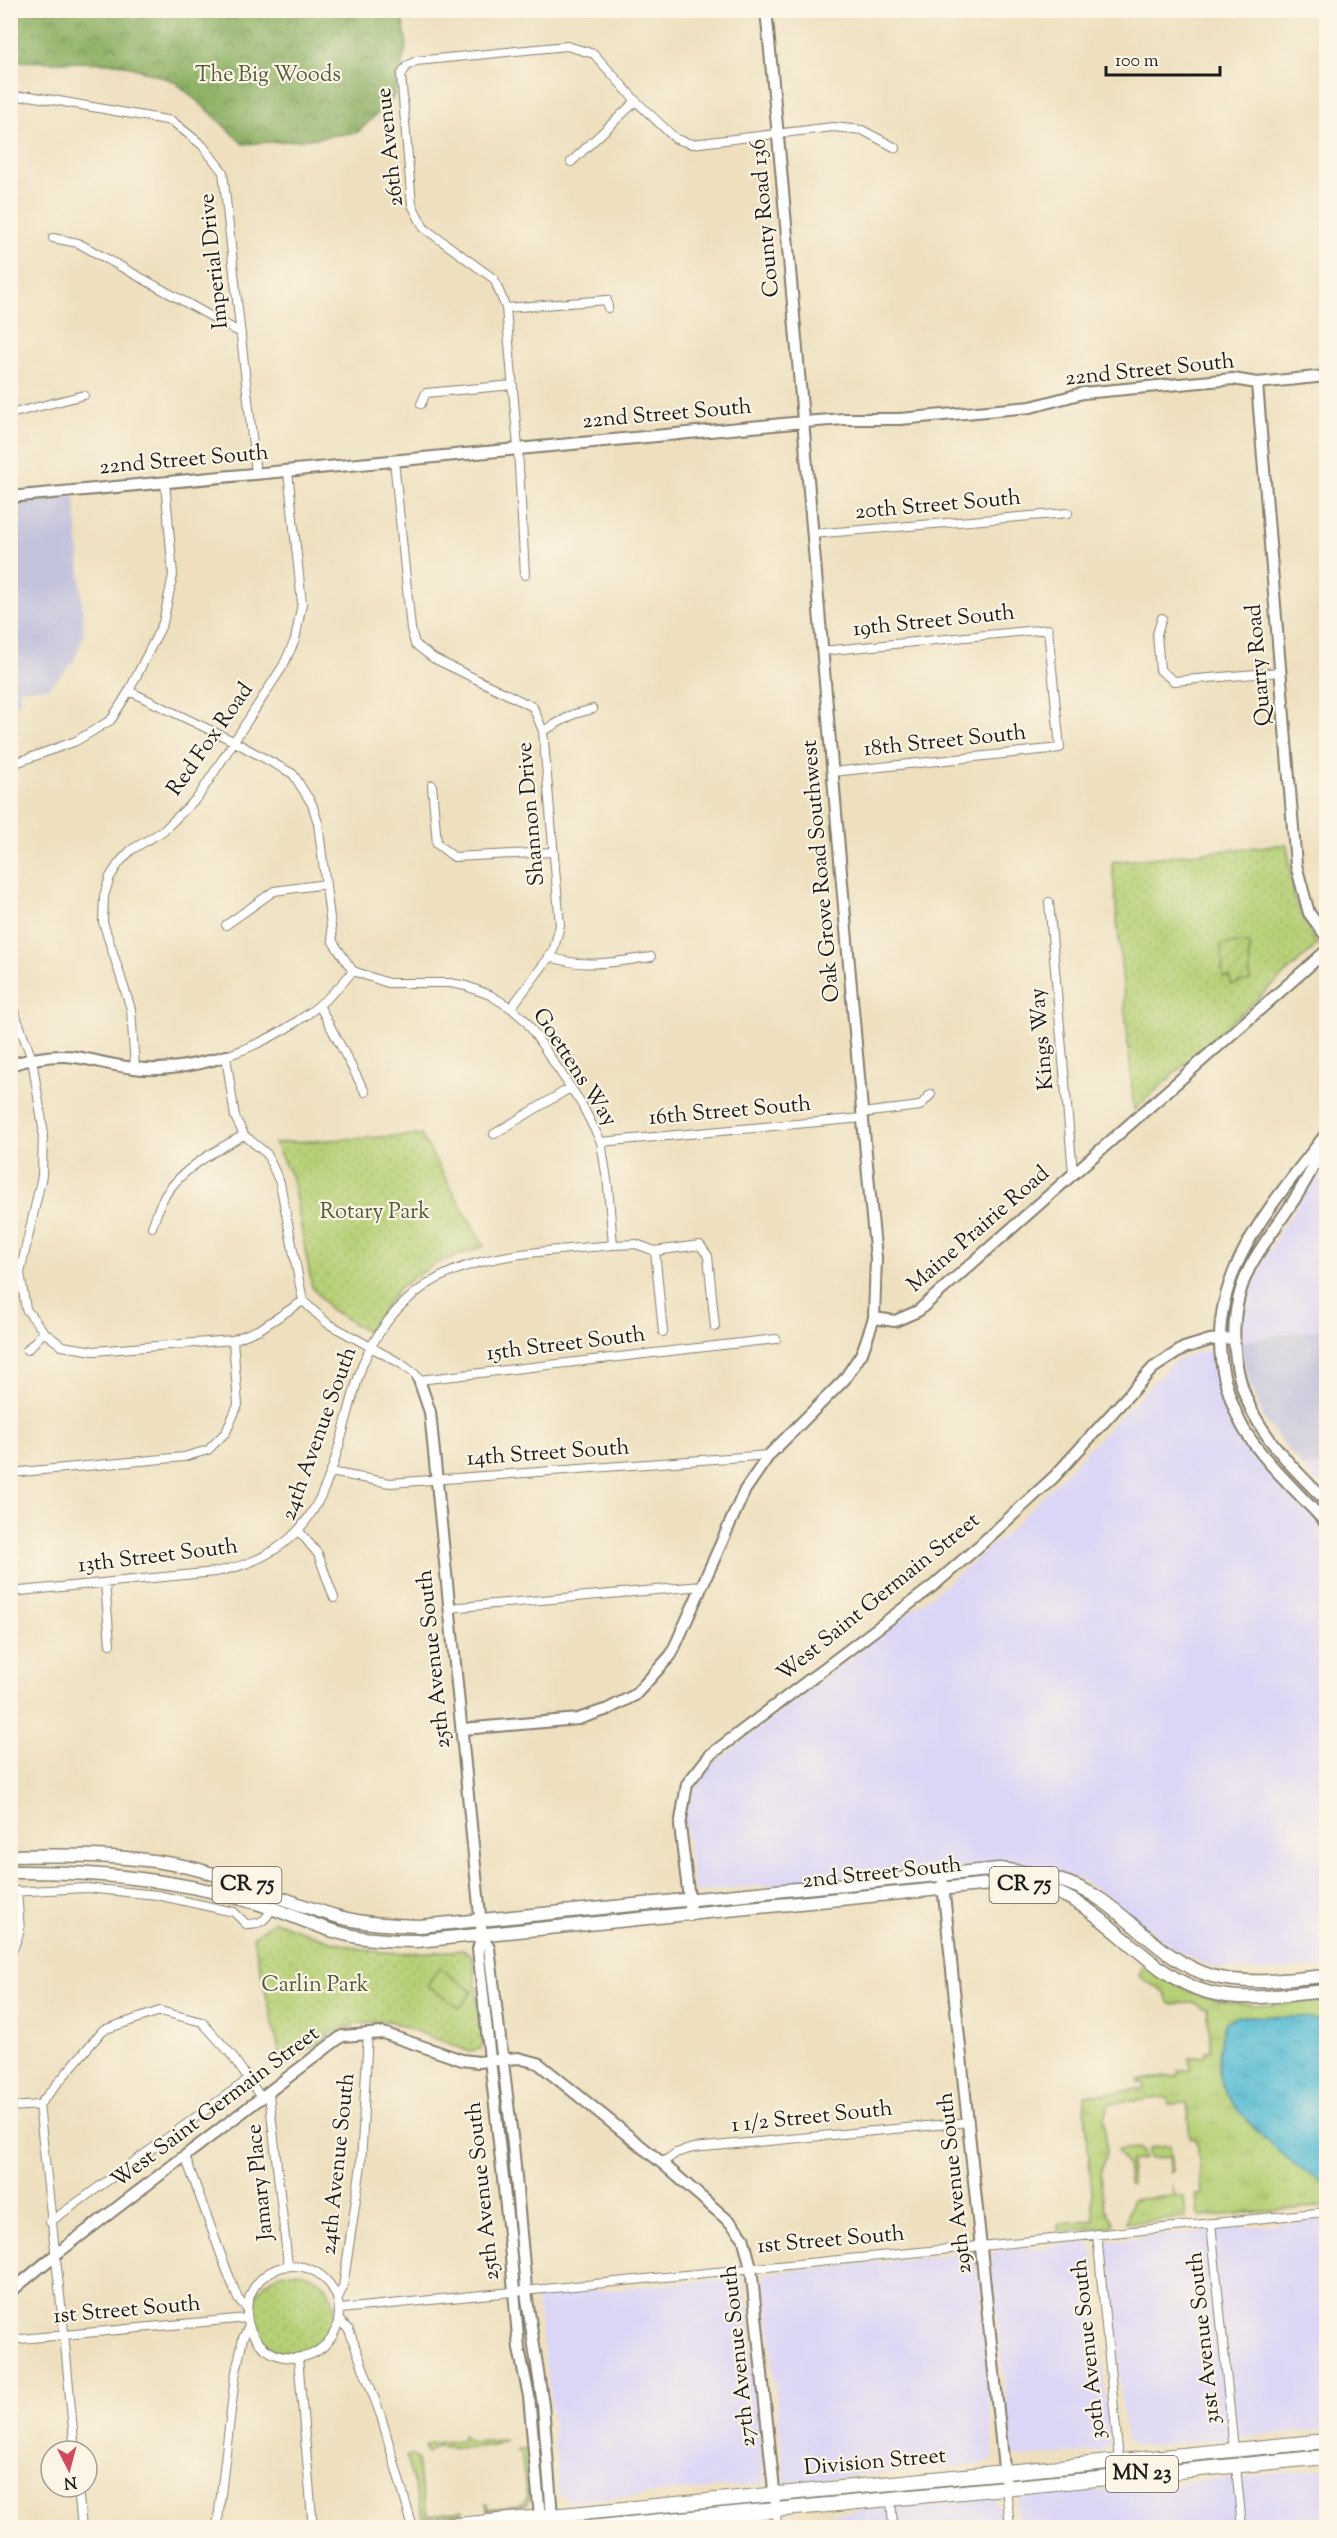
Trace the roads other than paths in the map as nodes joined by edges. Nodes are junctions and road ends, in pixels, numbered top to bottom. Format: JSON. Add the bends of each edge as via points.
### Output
{"nodes":[{"id":1,"x":766,"y":10,"type":"edge"},
{"id":2,"x":10,"y":98,"type":"edge"},
{"id":3,"x":636,"y":101,"type":"junction"},
{"id":4,"x":778,"y":133,"type":"junction"},
{"id":5,"x":896,"y":148,"type":"dead end"},
{"id":6,"x":571,"y":162,"type":"dead end"},
{"id":7,"x":53,"y":238,"type":"dead end"},
{"id":8,"x":506,"y":308,"type":"junction"},
{"id":9,"x":608,"y":308,"type":"dead end"},
{"id":10,"x":241,"y":333,"type":"junction"},
{"id":11,"x":1326,"y":376,"type":"edge"},
{"id":12,"x":1257,"y":383,"type":"junction"},
{"id":13,"x":513,"y":385,"type":"junction"},
{"id":14,"x":84,"y":395,"type":"dead end"},
{"id":15,"x":421,"y":404,"type":"dead end"},
{"id":16,"x":10,"y":414,"type":"edge"},
{"id":17,"x":804,"y":422,"type":"junction"},
{"id":18,"x":518,"y":448,"type":"junction"},
{"id":19,"x":394,"y":460,"type":"junction"},
{"id":20,"x":288,"y":472,"type":"junction"},
{"id":21,"x":256,"y":473,"type":"junction"},
{"id":22,"x":165,"y":482,"type":"junction"},
{"id":23,"x":10,"y":497,"type":"edge"},
{"id":24,"x":1068,"y":513,"type":"dead end"},
{"id":25,"x":812,"y":534,"type":"junction"},
{"id":26,"x":525,"y":575,"type":"dead end"},
{"id":27,"x":1162,"y":618,"type":"dead end"},
{"id":28,"x":822,"y":651,"type":"junction"},
{"id":29,"x":1280,"y":672,"type":"junction"},
{"id":30,"x":129,"y":690,"type":"junction"},
{"id":31,"x":593,"y":709,"type":"dead end"},
{"id":32,"x":543,"y":731,"type":"junction"},
{"id":33,"x":233,"y":741,"type":"junction"},
{"id":34,"x":1060,"y":748,"type":"joint"},
{"id":35,"x":10,"y":765,"type":"edge"},
{"id":36,"x":833,"y":772,"type":"junction"},
{"id":37,"x":432,"y":785,"type":"dead end"},
{"id":38,"x":553,"y":852,"type":"junction"},
{"id":39,"x":326,"y":884,"type":"junction"},
{"id":40,"x":1049,"y":902,"type":"dead end"},
{"id":41,"x":226,"y":925,"type":"dead end"},
{"id":42,"x":1326,"y":936,"type":"edge"},
{"id":43,"x":1326,"y":951,"type":"edge"},
{"id":44,"x":549,"y":956,"type":"junction"},
{"id":45,"x":651,"y":957,"type":"dead end"},
{"id":46,"x":353,"y":971,"type":"junction"},
{"id":47,"x":10,"y":1000,"type":"edge"},
{"id":48,"x":319,"y":1005,"type":"junction"},
{"id":49,"x":511,"y":1008,"type":"junction"},
{"id":50,"x":226,"y":1056,"type":"junction"},
{"id":51,"x":32,"y":1059,"type":"junction"},
{"id":52,"x":10,"y":1065,"type":"edge"},
{"id":53,"x":135,"y":1068,"type":"junction"},
{"id":54,"x":570,"y":1088,"type":"junction"},
{"id":55,"x":365,"y":1092,"type":"dead end"},
{"id":56,"x":931,"y":1094,"type":"dead end"},
{"id":57,"x":862,"y":1115,"type":"junction"},
{"id":58,"x":494,"y":1134,"type":"dead end"},
{"id":59,"x":1326,"y":1134,"type":"edge"},
{"id":60,"x":244,"y":1135,"type":"junction"},
{"id":61,"x":601,"y":1142,"type":"junction"},
{"id":62,"x":1326,"y":1142,"type":"edge"},
{"id":63,"x":1073,"y":1173,"type":"junction"},
{"id":64,"x":152,"y":1227,"type":"dead end"},
{"id":65,"x":613,"y":1245,"type":"junction"},
{"id":66,"x":655,"y":1251,"type":"junction"},
{"id":67,"x":303,"y":1301,"type":"junction"},
{"id":68,"x":874,"y":1318,"type":"junction"},
{"id":69,"x":715,"y":1327,"type":"dead end"},
{"id":70,"x":44,"y":1332,"type":"junction"},
{"id":71,"x":663,"y":1332,"type":"dead end"},
{"id":72,"x":1234,"y":1338,"type":"junction"},
{"id":73,"x":777,"y":1339,"type":"dead end"},
{"id":74,"x":1220,"y":1339,"type":"junction"},
{"id":75,"x":233,"y":1340,"type":"junction"},
{"id":76,"x":371,"y":1346,"type":"junction"},
{"id":77,"x":27,"y":1350,"type":"dead end"},
{"id":78,"x":418,"y":1380,"type":"junction"},
{"id":79,"x":770,"y":1455,"type":"junction"},
{"id":80,"x":330,"y":1472,"type":"junction"},
{"id":81,"x":10,"y":1473,"type":"edge"},
{"id":82,"x":436,"y":1481,"type":"junction"},
{"id":83,"x":1326,"y":1501,"type":"edge"},
{"id":84,"x":1326,"y":1523,"type":"edge"},
{"id":85,"x":299,"y":1531,"type":"junction"},
{"id":86,"x":105,"y":1583,"type":"junction"},
{"id":87,"x":702,"y":1586,"type":"junction"},
{"id":88,"x":10,"y":1592,"type":"edge"},
{"id":89,"x":334,"y":1598,"type":"dead end"},
{"id":90,"x":449,"y":1608,"type":"junction"},
{"id":91,"x":110,"y":1644,"type":"dead end"},
{"id":92,"x":463,"y":1729,"type":"junction"},
{"id":93,"x":10,"y":1856,"type":"edge"},
{"id":94,"x":10,"y":1872,"type":"edge"},
{"id":95,"x":942,"y":1875,"type":"junction"},
{"id":96,"x":943,"y":1890,"type":"junction"},
{"id":97,"x":14,"y":1891,"type":"edge"},
{"id":98,"x":690,"y":1900,"type":"junction"},
{"id":99,"x":272,"y":1908,"type":"junction"},
{"id":100,"x":692,"y":1915,"type":"junction"},
{"id":101,"x":481,"y":1920,"type":"junction"},
{"id":102,"x":482,"y":1936,"type":"junction"},
{"id":103,"x":10,"y":1957,"type":"edge"},
{"id":104,"x":1326,"y":1976,"type":"edge"},
{"id":105,"x":1326,"y":1991,"type":"edge"},
{"id":106,"x":368,"y":2033,"type":"junction"},
{"id":107,"x":503,"y":2060,"type":"junction"},
{"id":108,"x":491,"y":2061,"type":"junction"},
{"id":109,"x":249,"y":2079,"type":"junction"},
{"id":110,"x":266,"y":2096,"type":"junction"},
{"id":111,"x":39,"y":2105,"type":"junction"},
{"id":112,"x":10,"y":2107,"type":"edge"},
{"id":113,"x":969,"y":2122,"type":"junction"},
{"id":114,"x":185,"y":2156,"type":"junction"},
{"id":115,"x":662,"y":2163,"type":"junction"},
{"id":116,"x":1326,"y":2212,"type":"edge"},
{"id":117,"x":50,"y":2222,"type":"junction"},
{"id":118,"x":1211,"y":2223,"type":"junction"},
{"id":119,"x":1097,"y":2234,"type":"junction"},
{"id":120,"x":982,"y":2245,"type":"junction"},
{"id":121,"x":55,"y":2255,"type":"junction"},
{"id":122,"x":288,"y":2265,"type":"junction"},
{"id":123,"x":751,"y":2267,"type":"junction"},
{"id":124,"x":526,"y":2290,"type":"junction"},
{"id":125,"x":514,"y":2291,"type":"junction"},
{"id":126,"x":10,"y":2292,"type":"edge"},
{"id":127,"x":338,"y":2298,"type":"junction"},
{"id":128,"x":247,"y":2308,"type":"junction"},
{"id":129,"x":340,"y":2309,"type":"junction"},
{"id":130,"x":339,"y":2320,"type":"junction"},
{"id":131,"x":248,"y":2322,"type":"junction"},
{"id":132,"x":64,"y":2335,"type":"junction"},
{"id":133,"x":10,"y":2340,"type":"edge"},
{"id":134,"x":298,"y":2358,"type":"junction"},
{"id":135,"x":74,"y":2439,"type":"edge"},
{"id":136,"x":1326,"y":2441,"type":"edge"},
{"id":137,"x":1234,"y":2450,"type":"junction"},
{"id":138,"x":1326,"y":2457,"type":"edge"},
{"id":139,"x":1119,"y":2460,"type":"junction"},
{"id":140,"x":1236,"y":2466,"type":"junction"},
{"id":141,"x":1005,"y":2472,"type":"junction"},
{"id":142,"x":1006,"y":2487,"type":"junction"},
{"id":143,"x":774,"y":2494,"type":"junction"},
{"id":144,"x":79,"y":2499,"type":"edge"},
{"id":145,"x":891,"y":2499,"type":"junction"},
{"id":146,"x":776,"y":2510,"type":"junction"},
{"id":147,"x":547,"y":2522,"type":"edge"},
{"id":148,"x":82,"y":2528,"type":"edge"},
{"id":149,"x":217,"y":2528,"type":"edge"},
{"id":150,"x":313,"y":2528,"type":"edge"},
{"id":151,"x":413,"y":2528,"type":"edge"},
{"id":152,"x":427,"y":2528,"type":"edge"},
{"id":153,"x":588,"y":2528,"type":"edge"},
{"id":154,"x":777,"y":2528,"type":"edge"},
{"id":155,"x":893,"y":2528,"type":"edge"},
{"id":156,"x":1010,"y":2528,"type":"edge"},
{"id":157,"x":1242,"y":2528,"type":"edge"}],
"edges":[{"from":1,"to":4,"type":"street","name":"County Road 136"},
{"from":2,"to":10,"type":"street","name":"Imperial Drive","via":[[30,96],[172,122],[202,145],[223,172]]},
{"from":3,"to":4,"type":"street","via":[[676,139],[692,144]]},
{"from":3,"to":6,"type":"street"},
{"from":3,"to":8,"type":"street","name":"26th Avenue","via":[[594,54],[567,46],[416,61],[401,75],[412,205],[424,228],[494,279]]},
{"from":4,"to":5,"type":"street","via":[[833,127],[862,130]]},
{"from":4,"to":17,"type":"street","name":"County Road 136"},
{"from":7,"to":10,"type":"street","via":[[78,243]]},
{"from":8,"to":9,"type":"street","via":[[607,300]]},
{"from":8,"to":13,"type":"street","name":"26th Avenue"},
{"from":10,"to":21,"type":"street","name":"Imperial Drive"},
{"from":11,"to":12,"type":"street","name":"22nd Street South"},
{"from":12,"to":17,"type":"street","name":"22nd Street South","via":[[1233,379],[1083,393],[1031,407],[900,419]]},
{"from":12,"to":29,"type":"street","name":"Quarry Road"},
{"from":13,"to":15,"type":"street","via":[[426,393]]},
{"from":13,"to":18,"type":"street","name":"26th Avenue"},
{"from":14,"to":16,"type":"street"},
{"from":17,"to":18,"type":"street","name":"22nd Street South"},
{"from":17,"to":25,"type":"street","name":"Oak Grove Road Southwest"},
{"from":18,"to":19,"type":"street","name":"22nd Street South"},
{"from":18,"to":26,"type":"street","name":"26th Avenue"},
{"from":19,"to":20,"type":"street","name":"22nd Street South"},
{"from":19,"to":32,"type":"street","name":"Shannon Drive","via":[[415,644],[433,658],[533,707]]},
{"from":20,"to":21,"type":"street","name":"22nd Street South"},
{"from":20,"to":33,"type":"street","name":"Red Fox Road","via":[[302,603],[295,640],[283,666]]},
{"from":21,"to":22,"type":"street","name":"22nd Street South"},
{"from":22,"to":23,"type":"street","name":"22nd Street South"},
{"from":22,"to":30,"type":"street","via":[[173,575],[163,622]]},
{"from":24,"to":25,"type":"street","name":"20th Street South"},
{"from":25,"to":28,"type":"street","name":"Oak Grove Road Southwest"},
{"from":27,"to":29,"type":"street","via":[[1157,634],[1160,670],[1174,681]]},
{"from":28,"to":34,"type":"street","name":"19th Street South","via":[[1048,628]]},
{"from":28,"to":36,"type":"street","name":"Oak Grove Road Southwest"},
{"from":29,"to":42,"type":"street","name":"Quarry Road","via":[[1296,865],[1309,913]]},
{"from":30,"to":33,"type":"street"},
{"from":30,"to":35,"type":"street","via":[[111,720],[76,741]]},
{"from":31,"to":32,"type":"street","via":[[574,714]]},
{"from":32,"to":38,"type":"street","name":"Shannon Drive"},
{"from":33,"to":39,"type":"street","via":[[293,774],[312,804],[318,823]]},
{"from":33,"to":53,"type":"street","name":"Red Fox Road","via":[[198,798],[164,831],[131,850],[110,877],[104,896],[103,922],[131,1010]]},
{"from":34,"to":36,"type":"street","name":"18th Street South"},
{"from":36,"to":57,"type":"street","name":"Oak Grove Road Southwest"},
{"from":37,"to":38,"type":"street","via":[[437,844],[454,857]]},
{"from":38,"to":44,"type":"street","name":"Shannon Drive","via":[[560,925]]},
{"from":39,"to":41,"type":"street","via":[[274,891]]},
{"from":39,"to":46,"type":"street","via":[[333,942]]},
{"from":40,"to":63,"type":"street","name":"Kings Way"},
{"from":43,"to":63,"type":"street","name":"Maine Prairie Road"},
{"from":44,"to":45,"type":"street","via":[[565,963],[584,964]]},
{"from":44,"to":49,"type":"street","name":"Shannon Drive"},
{"from":46,"to":48,"type":"street"},
{"from":46,"to":49,"type":"street","name":"Goettens Way","via":[[388,983],[466,986]]},
{"from":47,"to":51,"type":"street"},
{"from":48,"to":50,"type":"street","via":[[270,1038]]},
{"from":48,"to":55,"type":"street"},
{"from":49,"to":54,"type":"street","name":"Goettens Way","via":[[526,1021]]},
{"from":50,"to":53,"type":"street","via":[[204,1063]]},
{"from":50,"to":60,"type":"street","via":[[235,1117]]},
{"from":51,"to":52,"type":"street"},
{"from":51,"to":53,"type":"street","via":[[72,1056]]},
{"from":51,"to":70,"type":"street","via":[[42,1128],[42,1176],[20,1273],[26,1309]]},
{"from":54,"to":58,"type":"street"},
{"from":54,"to":61,"type":"street","name":"Goettens Way"},
{"from":56,"to":57,"type":"street","name":"16th Street South","via":[[920,1106]]},
{"from":57,"to":61,"type":"street","name":"16th Street South"},
{"from":57,"to":68,"type":"street","name":"Oak Grove Road Southwest","via":[[876,1258]]},
{"from":59,"to":74,"type":"street","via":[[1264,1217],[1240,1257],[1226,1289]]},
{"from":60,"to":64,"type":"street","via":[[211,1152],[184,1174],[162,1199]]},
{"from":60,"to":67,"type":"street","via":[[267,1154],[280,1183]]},
{"from":61,"to":65,"type":"street","name":"Goettens Way"},
{"from":62,"to":72,"type":"street","via":[[1250,1269],[1240,1294]]},
{"from":63,"to":68,"type":"street","name":"Maine Prairie Road","via":[[918,1311],[895,1321]]},
{"from":65,"to":66,"type":"street","via":[[636,1244]]},
{"from":65,"to":76,"type":"street","via":[[481,1259],[443,1274],[405,1302]]},
{"from":66,"to":69,"type":"street","via":[[700,1245],[704,1249]]},
{"from":66,"to":71,"type":"street"},
{"from":67,"to":75,"type":"street","via":[[260,1329]]},
{"from":67,"to":76,"type":"street","via":[[327,1323]]},
{"from":68,"to":79,"type":"street","via":[[862,1353],[844,1380]]},
{"from":70,"to":75,"type":"street","via":[[62,1346],[93,1351]]},
{"from":70,"to":77,"type":"street"},
{"from":72,"to":74,"type":"street","name":"West Saint Germain Street"},
{"from":72,"to":83,"type":"street","via":[[1239,1371],[1256,1417],[1282,1454]]},
{"from":73,"to":78,"type":"street","name":"15th Street South"},
{"from":74,"to":84,"type":"street","via":[[1226,1383],[1241,1424],[1266,1459]]},
{"from":74,"to":98,"type":"street","name":"West Saint Germain Street","via":[[1184,1348],[1153,1368],[1054,1477],[980,1545],[933,1586],[710,1755],[687,1784],[680,1826]]},
{"from":75,"to":81,"type":"street","via":[[238,1405],[226,1432],[208,1449],[184,1458]]},
{"from":76,"to":78,"type":"street","via":[[400,1363]]},
{"from":76,"to":80,"type":"street","name":"24th Avenue South"},
{"from":78,"to":82,"type":"street","name":"25th Avenue South","via":[[430,1412]]},
{"from":79,"to":82,"type":"street","name":"14th Street South"},
{"from":79,"to":87,"type":"street","via":[[746,1490]]},
{"from":80,"to":82,"type":"street","name":"14th Street South","via":[[390,1483]]},
{"from":80,"to":85,"type":"street","name":"24th Avenue South","via":[[312,1514]]},
{"from":82,"to":90,"type":"street","name":"25th Avenue South"},
{"from":85,"to":86,"type":"street","name":"13th Street South","via":[[274,1552],[241,1567]]},
{"from":85,"to":89,"type":"street","name":"24th Avenue South","via":[[318,1554]]},
{"from":86,"to":88,"type":"street","name":"13th Street South"},
{"from":86,"to":91,"type":"street"},
{"from":87,"to":90,"type":"street"},
{"from":87,"to":92,"type":"street","via":[[671,1655],[635,1695],[578,1719]]},
{"from":90,"to":92,"type":"street","name":"25th Avenue South"},
{"from":92,"to":101,"type":"street","name":"25th Avenue South"},
{"from":93,"to":101,"type":"main road","number":"CR 75","via":[[129,1858],[195,1869],[340,1917],[384,1925]]},
{"from":94,"to":99,"type":"main road","number":"CR 75","via":[[128,1875]]},
{"from":95,"to":96,"type":"street","name":"29th Avenue South"},
{"from":95,"to":98,"type":"main road","name":"2nd Street South","number":"CR 75"},
{"from":95,"to":104,"type":"main road","name":"2nd Street South","number":"CR 75","via":[[999,1869],[1068,1882],[1102,1900],[1180,1963],[1212,1976],[1240,1981]]},
{"from":96,"to":100,"type":"main road","name":"2nd Street South","number":"CR 75"},
{"from":96,"to":105,"type":"main road","name":"2nd Street South","number":"CR 75","via":[[1000,1883],[1064,1896],[1083,1906],[1162,1970],[1207,1992],[1258,1997]]},
{"from":96,"to":113,"type":"street","name":"29th Avenue South"},
{"from":97,"to":99,"type":"street","via":[[86,1888],[157,1895],[234,1912],[246,1924],[259,1924],[267,1919]]},
{"from":97,"to":103,"type":"street","via":[[20,1931]]},
{"from":98,"to":100,"type":"street","name":"West Saint Germain Street"},
{"from":98,"to":101,"type":"main road","name":"2nd Street South","number":"CR 75"},
{"from":99,"to":102,"type":"main road","number":"CR 75","via":[[344,1934],[378,1940]]},
{"from":100,"to":102,"type":"main road","name":"2nd Street South","number":"CR 75"},
{"from":101,"to":102,"type":"street","name":"25th Avenue South"},
{"from":102,"to":107,"type":"street","name":"25th Avenue South","via":[[489,1948]]},
{"from":102,"to":108,"type":"street","name":"25th Avenue South","via":[[478,1949]]},
{"from":106,"to":108,"type":"street","name":"West Saint Germain Street","via":[[397,2036],[462,2060]]},
{"from":106,"to":110,"type":"street","name":"West Saint Germain Street","via":[[342,2036]]},
{"from":106,"to":127,"type":"street","name":"24th Avenue South","via":[[361,2164],[343,2287]]},
{"from":107,"to":108,"type":"street","name":"West Saint Germain Street"},
{"from":107,"to":115,"type":"street","name":"27th Avenue South","via":[[518,2058],[538,2063]]},
{"from":107,"to":124,"type":"street","name":"25th Avenue South"},
{"from":108,"to":125,"type":"street","name":"25th Avenue South"},
{"from":109,"to":110,"type":"street","name":"Jamary Place"},
{"from":109,"to":111,"type":"street","name":"Jamary Place","via":[[202,2022],[160,2011],[104,2030]]},
{"from":109,"to":117,"type":"street","name":"West Saint Germain Street"},
{"from":110,"to":114,"type":"street","name":"West Saint Germain Street"},
{"from":110,"to":122,"type":"street","name":"Jamary Place"},
{"from":111,"to":112,"type":"street"},
{"from":111,"to":117,"type":"street"},
{"from":113,"to":115,"type":"street","name":"1 1/2 Street South","via":[[693,2148]]},
{"from":113,"to":120,"type":"street","name":"29th Avenue South"},
{"from":114,"to":121,"type":"street","name":"West Saint Germain Street"},
{"from":114,"to":128,"type":"street","via":[[238,2298]]},
{"from":115,"to":123,"type":"street","name":"27th Avenue South","via":[[738,2230]]},
{"from":116,"to":118,"type":"street","name":"1st Street South"},
{"from":117,"to":121,"type":"street"},
{"from":118,"to":119,"type":"street","name":"1st Street South"},
{"from":118,"to":137,"type":"street","name":"31st Avenue South"},
{"from":119,"to":120,"type":"street","name":"1st Street South"},
{"from":119,"to":139,"type":"street","name":"30th Avenue South"},
{"from":120,"to":123,"type":"street","name":"1st Street South"},
{"from":120,"to":141,"type":"street","name":"29th Avenue South"},
{"from":121,"to":126,"type":"street","name":"West Saint Germain Street"},
{"from":121,"to":132,"type":"street"},
{"from":122,"to":127,"type":"street","via":[[304,2266],[319,2273]]},
{"from":122,"to":128,"type":"street","via":[[260,2279]]},
{"from":123,"to":124,"type":"street","name":"1st Street South"},
{"from":123,"to":143,"type":"street","name":"27th Avenue South"},
{"from":124,"to":125,"type":"street","name":"1st Street South"},
{"from":124,"to":147,"type":"street","name":"25th Avenue South","via":[[546,2440]]},
{"from":125,"to":129,"type":"street","name":"1st Street South"},
{"from":125,"to":147,"type":"street","name":"25th Avenue South","via":[[519,2349],[530,2396],[533,2442]]},
{"from":127,"to":129,"type":"street"},
{"from":128,"to":131,"type":"street"},
{"from":129,"to":130,"type":"street"},
{"from":130,"to":134,"type":"street","via":[[325,2346]]},
{"from":130,"to":151,"type":"street","via":[[349,2330],[381,2416]]},
{"from":131,"to":132,"type":"street","name":"1st Street South"},
{"from":131,"to":134,"type":"street","via":[[256,2340],[268,2351]]},
{"from":131,"to":149,"type":"street","via":[[235,2377]]},
{"from":132,"to":133,"type":"street","name":"1st Street South"},
{"from":132,"to":135,"type":"street"},
{"from":134,"to":150,"type":"street"},
{"from":136,"to":137,"type":"highway","name":"Division Street","number":"MN 23"},
{"from":137,"to":139,"type":"highway","name":"Division Street","number":"MN 23"},
{"from":138,"to":140,"type":"highway","name":"Division Street","number":"MN 23"},
{"from":139,"to":141,"type":"highway","name":"Division Street","number":"MN 23"},
{"from":140,"to":142,"type":"highway","name":"Division Street","number":"MN 23"},
{"from":140,"to":157,"type":"street"},
{"from":141,"to":142,"type":"street","name":"29th Avenue South"},
{"from":141,"to":143,"type":"highway","name":"Division Street","number":"MN 23"},
{"from":142,"to":145,"type":"highway","name":"Division Street","number":"MN 23"},
{"from":142,"to":156,"type":"street"},
{"from":143,"to":146,"type":"street","name":"27th Avenue South"},
{"from":143,"to":147,"type":"highway","name":"Division Street","number":"MN 23"},
{"from":144,"to":148,"type":"street"},
{"from":145,"to":146,"type":"highway","name":"Division Street","number":"MN 23"},
{"from":145,"to":155,"type":"street"},
{"from":146,"to":153,"type":"highway","name":"Division Street","number":"MN 23"},
{"from":146,"to":154,"type":"street"},
{"from":147,"to":152,"type":"highway","name":"Division Street","number":"MN 23"}]}
